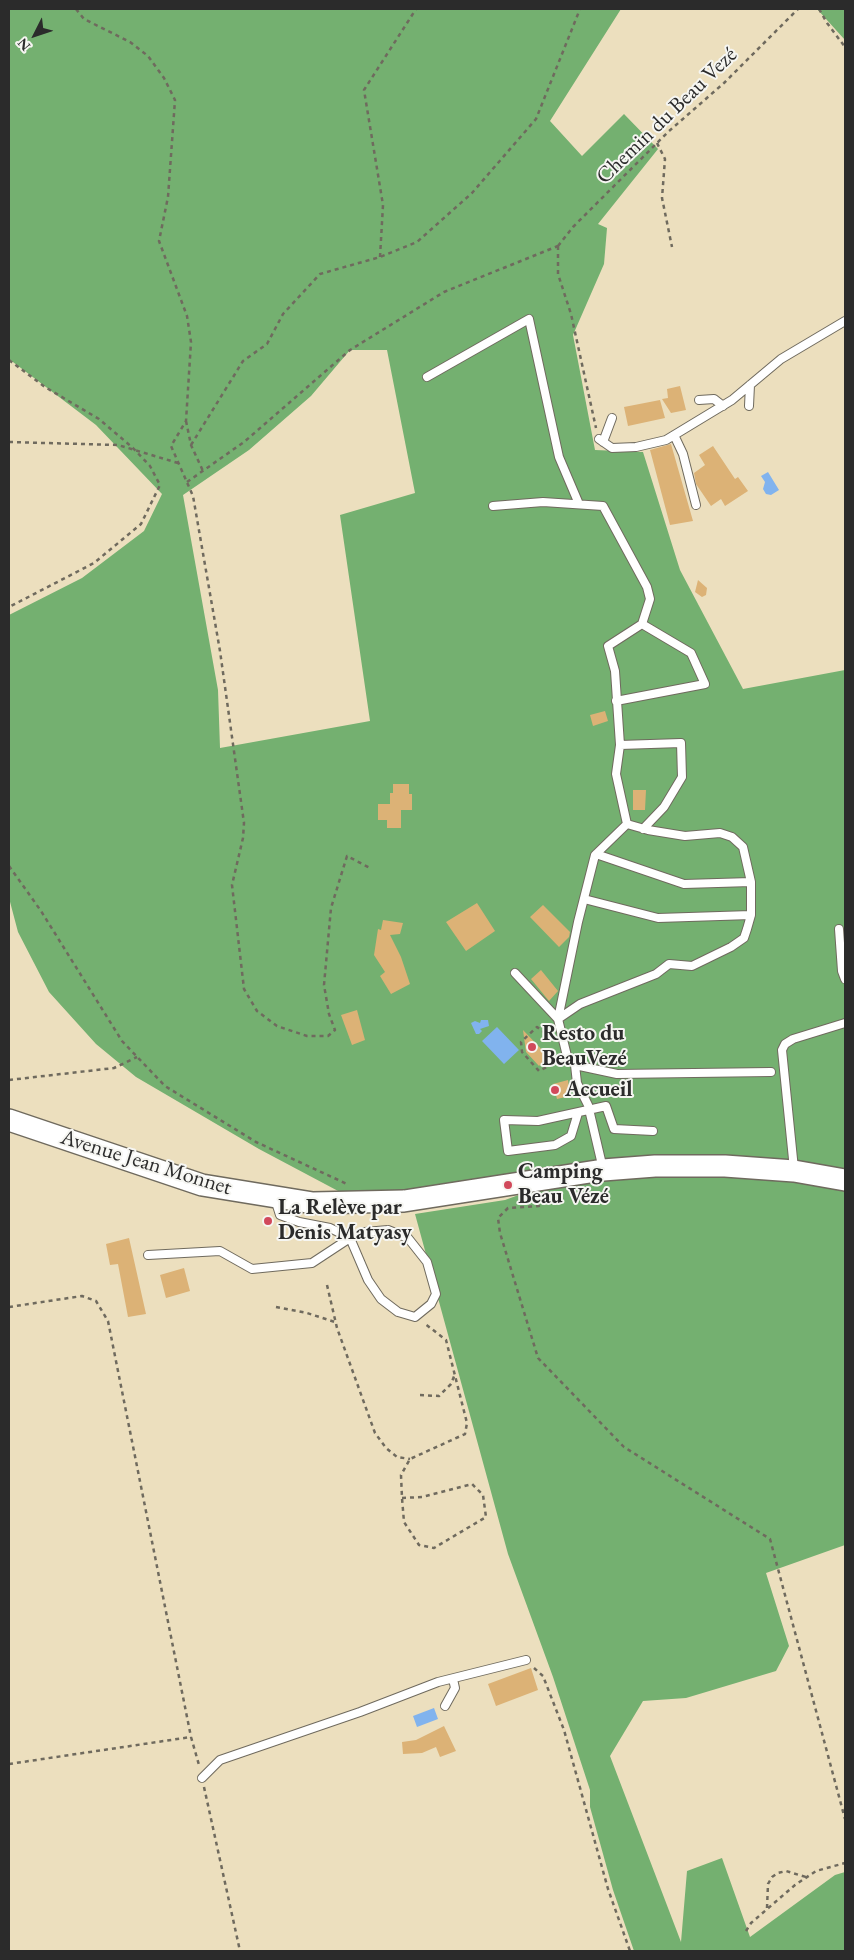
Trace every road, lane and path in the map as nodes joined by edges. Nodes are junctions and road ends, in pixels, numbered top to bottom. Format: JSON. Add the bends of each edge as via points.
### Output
{"nodes":[{"id":1,"x":76,"y":9,"type":"edge"},
{"id":2,"x":416,"y":9,"type":"edge"},
{"id":3,"x":580,"y":9,"type":"edge"},
{"id":4,"x":798,"y":9,"type":"edge"},
{"id":5,"x":819,"y":9,"type":"edge"},
{"id":6,"x":845,"y":47,"type":"edge"},
{"id":7,"x":657,"y":142,"type":"junction"},
{"id":8,"x":558,"y":246,"type":"junction"},
{"id":9,"x":672,"y":247,"type":"dead end"},
{"id":10,"x":380,"y":256,"type":"junction"},
{"id":11,"x":845,"y":321,"type":"edge"},
{"id":12,"x":9,"y":360,"type":"edge"},
{"id":13,"x":427,"y":377,"type":"dead end"},
{"id":14,"x":750,"y":386,"type":"junction"},
{"id":15,"x":699,"y":400,"type":"dead end"},
{"id":16,"x":723,"y":406,"type":"junction"},
{"id":17,"x":749,"y":406,"type":"dead end"},
{"id":18,"x":612,"y":418,"type":"dead end"},
{"id":19,"x":186,"y":421,"type":"junction"},
{"id":20,"x":674,"y":435,"type":"junction"},
{"id":21,"x":601,"y":441,"type":"junction"},
{"id":22,"x":9,"y":442,"type":"edge"},
{"id":23,"x":192,"y":445,"type":"junction"},
{"id":24,"x":134,"y":448,"type":"junction"},
{"id":25,"x":178,"y":464,"type":"junction"},
{"id":26,"x":203,"y":471,"type":"junction"},
{"id":27,"x":187,"y":482,"type":"junction"},
{"id":28,"x":579,"y":504,"type":"junction"},
{"id":29,"x":696,"y":505,"type":"dead end"},
{"id":30,"x":493,"y":506,"type":"dead end"},
{"id":31,"x":9,"y":606,"type":"edge"},
{"id":32,"x":642,"y":624,"type":"junction"},
{"id":33,"x":616,"y":702,"type":"junction"},
{"id":34,"x":620,"y":745,"type":"junction"},
{"id":35,"x":627,"y":824,"type":"junction"},
{"id":36,"x":643,"y":829,"type":"junction"},
{"id":37,"x":596,"y":854,"type":"junction"},
{"id":38,"x":9,"y":866,"type":"edge"},
{"id":39,"x":370,"y":868,"type":"dead end"},
{"id":40,"x":751,"y":882,"type":"junction"},
{"id":41,"x":584,"y":899,"type":"junction"},
{"id":42,"x":751,"y":915,"type":"junction"},
{"id":43,"x":839,"y":929,"type":"dead end"},
{"id":44,"x":515,"y":973,"type":"dead end"},
{"id":45,"x":845,"y":979,"type":"edge"},
{"id":46,"x":558,"y":1019,"type":"junction"},
{"id":47,"x":845,"y":1023,"type":"edge"},
{"id":48,"x":537,"y":1027,"type":"dead end"},
{"id":49,"x":567,"y":1056,"type":"junction"},
{"id":50,"x":137,"y":1057,"type":"junction"},
{"id":51,"x":575,"y":1065,"type":"junction"},
{"id":52,"x":771,"y":1072,"type":"dead end"},
{"id":53,"x":9,"y":1080,"type":"edge"},
{"id":54,"x":589,"y":1109,"type":"junction"},
{"id":55,"x":578,"y":1113,"type":"dead end"},
{"id":56,"x":9,"y":1120,"type":"edge"},
{"id":57,"x":653,"y":1131,"type":"dead end"},
{"id":58,"x":603,"y":1170,"type":"junction"},
{"id":59,"x":794,"y":1171,"type":"junction"},
{"id":60,"x":845,"y":1180,"type":"edge"},
{"id":61,"x":530,"y":1181,"type":"junction"},
{"id":62,"x":350,"y":1186,"type":"dead end"},
{"id":63,"x":274,"y":1197,"type":"junction"},
{"id":64,"x":350,"y":1238,"type":"junction"},
{"id":65,"x":148,"y":1255,"type":"dead end"},
{"id":66,"x":327,"y":1285,"type":"dead end"},
{"id":67,"x":9,"y":1307,"type":"edge"},
{"id":68,"x":276,"y":1307,"type":"dead end"},
{"id":69,"x":415,"y":1316,"type":"junction"},
{"id":70,"x":336,"y":1322,"type":"junction"},
{"id":71,"x":455,"y":1373,"type":"junction"},
{"id":72,"x":420,"y":1395,"type":"dead end"},
{"id":73,"x":410,"y":1459,"type":"junction"},
{"id":74,"x":402,"y":1498,"type":"junction"},
{"id":75,"x":526,"y":1660,"type":"joint"},
{"id":76,"x":453,"y":1679,"type":"junction"},
{"id":77,"x":445,"y":1706,"type":"dead end"},
{"id":78,"x":191,"y":1737,"type":"junction"},
{"id":79,"x":9,"y":1764,"type":"edge"},
{"id":80,"x":202,"y":1778,"type":"junction"},
{"id":81,"x":845,"y":1819,"type":"edge"},
{"id":82,"x":845,"y":1863,"type":"edge"},
{"id":83,"x":806,"y":1877,"type":"junction"},
{"id":84,"x":767,"y":1908,"type":"junction"},
{"id":85,"x":746,"y":1932,"type":"dead end"},
{"id":86,"x":240,"y":1951,"type":"edge"},
{"id":87,"x":630,"y":1951,"type":"edge"}],
"edges":[{"from":1,"to":19,"type":"path","via":[[84,19],[130,42],[148,56],[175,100],[168,197],[159,241],[187,316],[191,342]]},
{"from":2,"to":10,"type":"path","via":[[364,90],[383,205]]},
{"from":3,"to":10,"type":"path","via":[[536,120],[472,193],[418,242]]},
{"from":4,"to":7,"type":"path","name":"Chemin du Beau Vezé","via":[[724,83]]},
{"from":5,"to":6,"type":"path"},
{"from":7,"to":8,"type":"path","name":"Chemin du Beau Vezé"},
{"from":7,"to":9,"type":"path","via":[[665,159],[662,198]]},
{"from":8,"to":21,"type":"path","via":[[558,274],[571,314],[590,407]]},
{"from":8,"to":26,"type":"path","via":[[444,292],[350,350],[244,442]]},
{"from":10,"to":23,"type":"path","via":[[320,274],[284,314],[267,344],[243,361]]},
{"from":11,"to":14,"type":"lane","via":[[781,359]]},
{"from":12,"to":24,"type":"path","via":[[45,387],[99,418]]},
{"from":13,"to":28,"type":"lane","via":[[529,319],[559,457]]},
{"from":14,"to":16,"type":"lane"},
{"from":14,"to":17,"type":"lane"},
{"from":15,"to":16,"type":"lane","via":[[714,398]]},
{"from":16,"to":20,"type":"lane"},
{"from":18,"to":21,"type":"lane"},
{"from":19,"to":23,"type":"path"},
{"from":19,"to":25,"type":"path","via":[[170,446]]},
{"from":20,"to":21,"type":"lane","via":[[636,447],[612,448]]},
{"from":20,"to":29,"type":"lane","via":[[683,454]]},
{"from":22,"to":24,"type":"path","via":[[87,442]]},
{"from":23,"to":26,"type":"path"},
{"from":24,"to":25,"type":"path"},
{"from":24,"to":31,"type":"path","via":[[150,466],[160,485],[141,524],[94,563]]},
{"from":25,"to":27,"type":"path"},
{"from":26,"to":27,"type":"path"},
{"from":27,"to":39,"type":"path","via":[[193,496],[220,651],[244,823],[232,885],[244,989],[257,1011],[277,1026],[307,1036],[328,1036],[335,1030],[324,985],[331,908],[347,856]]},
{"from":28,"to":30,"type":"lane","via":[[543,502]]},
{"from":28,"to":32,"type":"lane","via":[[604,506],[647,587],[650,599]]},
{"from":32,"to":33,"type":"lane","via":[[608,646],[615,670]]},
{"from":32,"to":33,"type":"lane","via":[[691,653],[705,684]]},
{"from":33,"to":34,"type":"lane"},
{"from":34,"to":35,"type":"lane","via":[[616,774]]},
{"from":34,"to":36,"type":"lane","via":[[681,743],[682,777],[664,807]]},
{"from":35,"to":36,"type":"lane"},
{"from":35,"to":37,"type":"lane"},
{"from":36,"to":40,"type":"lane","via":[[685,836],[720,833],[732,837],[743,847]]},
{"from":37,"to":40,"type":"lane","via":[[684,884]]},
{"from":37,"to":41,"type":"lane"},
{"from":38,"to":50,"type":"path","via":[[122,1041]]},
{"from":40,"to":42,"type":"lane"},
{"from":41,"to":42,"type":"lane","via":[[658,918]]},
{"from":41,"to":46,"type":"lane"},
{"from":42,"to":46,"type":"lane","via":[[744,938],[731,947],[692,966],[669,964],[656,974],[580,1004]]},
{"from":43,"to":45,"type":"lane"},
{"from":44,"to":46,"type":"lane"},
{"from":46,"to":49,"type":"lane"},
{"from":47,"to":59,"type":"lane","via":[[794,1038],[782,1050]]},
{"from":48,"to":49,"type":"path","via":[[521,1042],[522,1052],[539,1071]]},
{"from":49,"to":51,"type":"lane"},
{"from":50,"to":53,"type":"path","via":[[114,1068]]},
{"from":50,"to":62,"type":"path","via":[[165,1086],[256,1142]]},
{"from":51,"to":52,"type":"lane","via":[[617,1074]]},
{"from":51,"to":54,"type":"lane","via":[[577,1083]]},
{"from":54,"to":55,"type":"lane","via":[[538,1121],[504,1120],[508,1152],[555,1146],[571,1136]]},
{"from":54,"to":57,"type":"lane","via":[[606,1106],[614,1129]]},
{"from":54,"to":58,"type":"lane"},
{"from":56,"to":63,"type":"main road","name":"Avenue Jean Monnet","via":[[202,1185]]},
{"from":58,"to":59,"type":"main road","name":"Avenue Jean Monnet","via":[[707,1166]]},
{"from":58,"to":61,"type":"main road","name":"Avenue Jean Monnet"},
{"from":59,"to":60,"type":"main road","name":"Avenue Jean Monnet"},
{"from":61,"to":63,"type":"main road","name":"Avenue Jean Monnet","via":[[404,1201],[313,1203]]},
{"from":61,"to":81,"type":"path","via":[[539,1206],[508,1208],[498,1218],[538,1358],[624,1447],[770,1539]]},
{"from":63,"to":64,"type":"lane","via":[[280,1215],[330,1228]]},
{"from":64,"to":65,"type":"lane","via":[[312,1262],[252,1269],[220,1251]]},
{"from":64,"to":69,"type":"lane","via":[[368,1280],[381,1299],[398,1312]]},
{"from":64,"to":69,"type":"lane","via":[[365,1232],[388,1230],[408,1238],[427,1262],[436,1294],[431,1304]]},
{"from":66,"to":70,"type":"path"},
{"from":67,"to":78,"type":"path","via":[[82,1296],[96,1301],[108,1321]]},
{"from":68,"to":70,"type":"path","via":[[307,1312]]},
{"from":69,"to":71,"type":"path","via":[[446,1340]]},
{"from":70,"to":73,"type":"path","via":[[375,1433],[386,1448],[397,1456]]},
{"from":71,"to":72,"type":"path","via":[[451,1384],[439,1396]]},
{"from":71,"to":73,"type":"path","via":[[467,1423],[465,1434]]},
{"from":73,"to":74,"type":"path","via":[[401,1475]]},
{"from":74,"to":74,"type":"path","via":[[404,1522],[419,1545],[434,1548],[486,1517],[483,1495],[472,1484],[422,1497]]},
{"from":75,"to":76,"type":"lane"},
{"from":75,"to":87,"type":"path","via":[[543,1676],[564,1730],[608,1889]]},
{"from":76,"to":77,"type":"lane","via":[[455,1688]]},
{"from":76,"to":80,"type":"lane","via":[[220,1760]]},
{"from":78,"to":79,"type":"path"},
{"from":78,"to":80,"type":"path"},
{"from":80,"to":86,"type":"path"},
{"from":82,"to":83,"type":"path"},
{"from":83,"to":84,"type":"path"},
{"from":83,"to":84,"type":"path","via":[[786,1872],[772,1877],[768,1884]]},
{"from":84,"to":85,"type":"path"}]}
